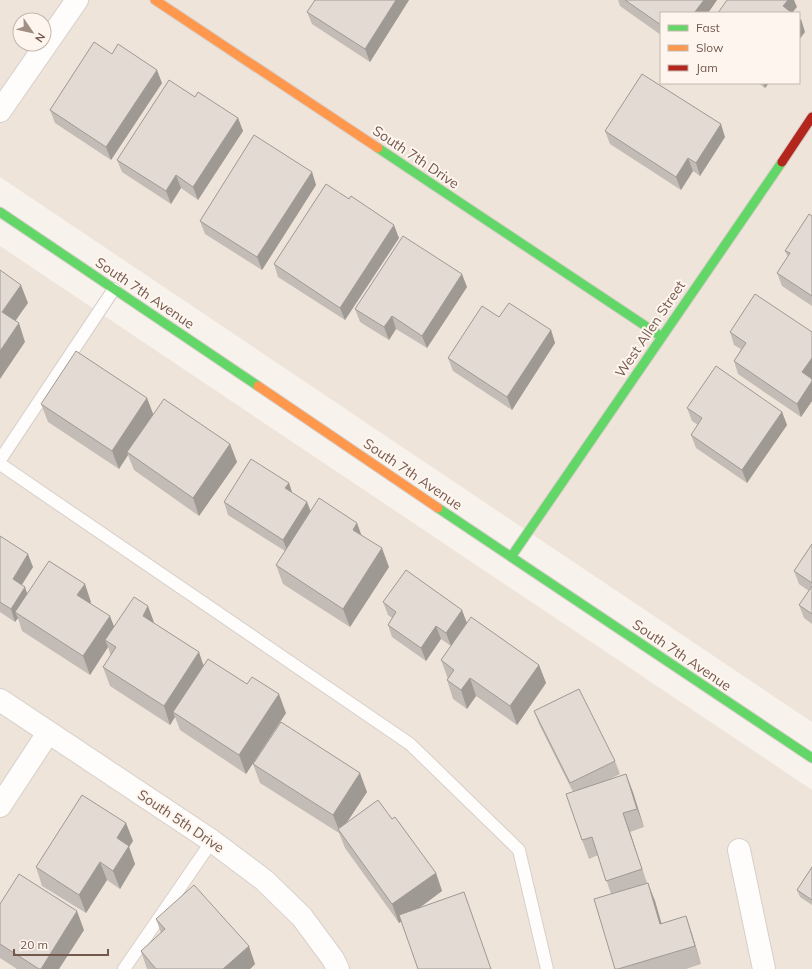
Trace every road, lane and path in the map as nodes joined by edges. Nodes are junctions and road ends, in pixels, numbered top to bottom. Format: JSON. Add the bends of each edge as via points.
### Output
{"nodes":[{"id":1,"x":77,"y":0,"type":"edge"},
{"id":2,"x":155,"y":0,"type":"edge"},
{"id":3,"x":0,"y":111,"type":"edge"},
{"id":4,"x":812,"y":117,"type":"edge"},
{"id":5,"x":0,"y":212,"type":"edge"},
{"id":6,"x":114,"y":289,"type":"junction"},
{"id":7,"x":662,"y":337,"type":"junction"},
{"id":8,"x":0,"y":460,"type":"edge"},
{"id":9,"x":0,"y":464,"type":"edge"},
{"id":10,"x":511,"y":557,"type":"junction"},
{"id":11,"x":0,"y":700,"type":"edge"},
{"id":12,"x":48,"y":732,"type":"junction"},
{"id":13,"x":812,"y":758,"type":"edge"},
{"id":14,"x":0,"y":806,"type":"edge"},
{"id":15,"x":212,"y":841,"type":"junction"},
{"id":16,"x":739,"y":850,"type":"dead end"},
{"id":17,"x":124,"y":969,"type":"edge"},
{"id":18,"x":338,"y":969,"type":"edge"},
{"id":19,"x":547,"y":969,"type":"edge"},
{"id":20,"x":764,"y":969,"type":"edge"}],
"edges":[{"from":1,"to":3,"type":"street"},
{"from":2,"to":7,"type":"street","name":"South 7th Drive"},
{"from":4,"to":7,"type":"street","name":"West Allen Street"},
{"from":5,"to":6,"type":"street","name":"South 7th Avenue"},
{"from":6,"to":8,"type":"lane"},
{"from":6,"to":10,"type":"street","name":"South 7th Avenue"},
{"from":7,"to":10,"type":"street","name":"West Allen Street"},
{"from":9,"to":19,"type":"lane","via":[[410,744],[519,850]]},
{"from":10,"to":13,"type":"street","name":"South 7th Avenue"},
{"from":11,"to":12,"type":"street","name":"South 5th Drive"},
{"from":12,"to":14,"type":"street"},
{"from":12,"to":15,"type":"street","name":"South 5th Drive"},
{"from":15,"to":17,"type":"lane"},
{"from":15,"to":18,"type":"street","name":"South 5th Drive","via":[[264,880],[302,918]]},
{"from":16,"to":20,"type":"street"}]}
